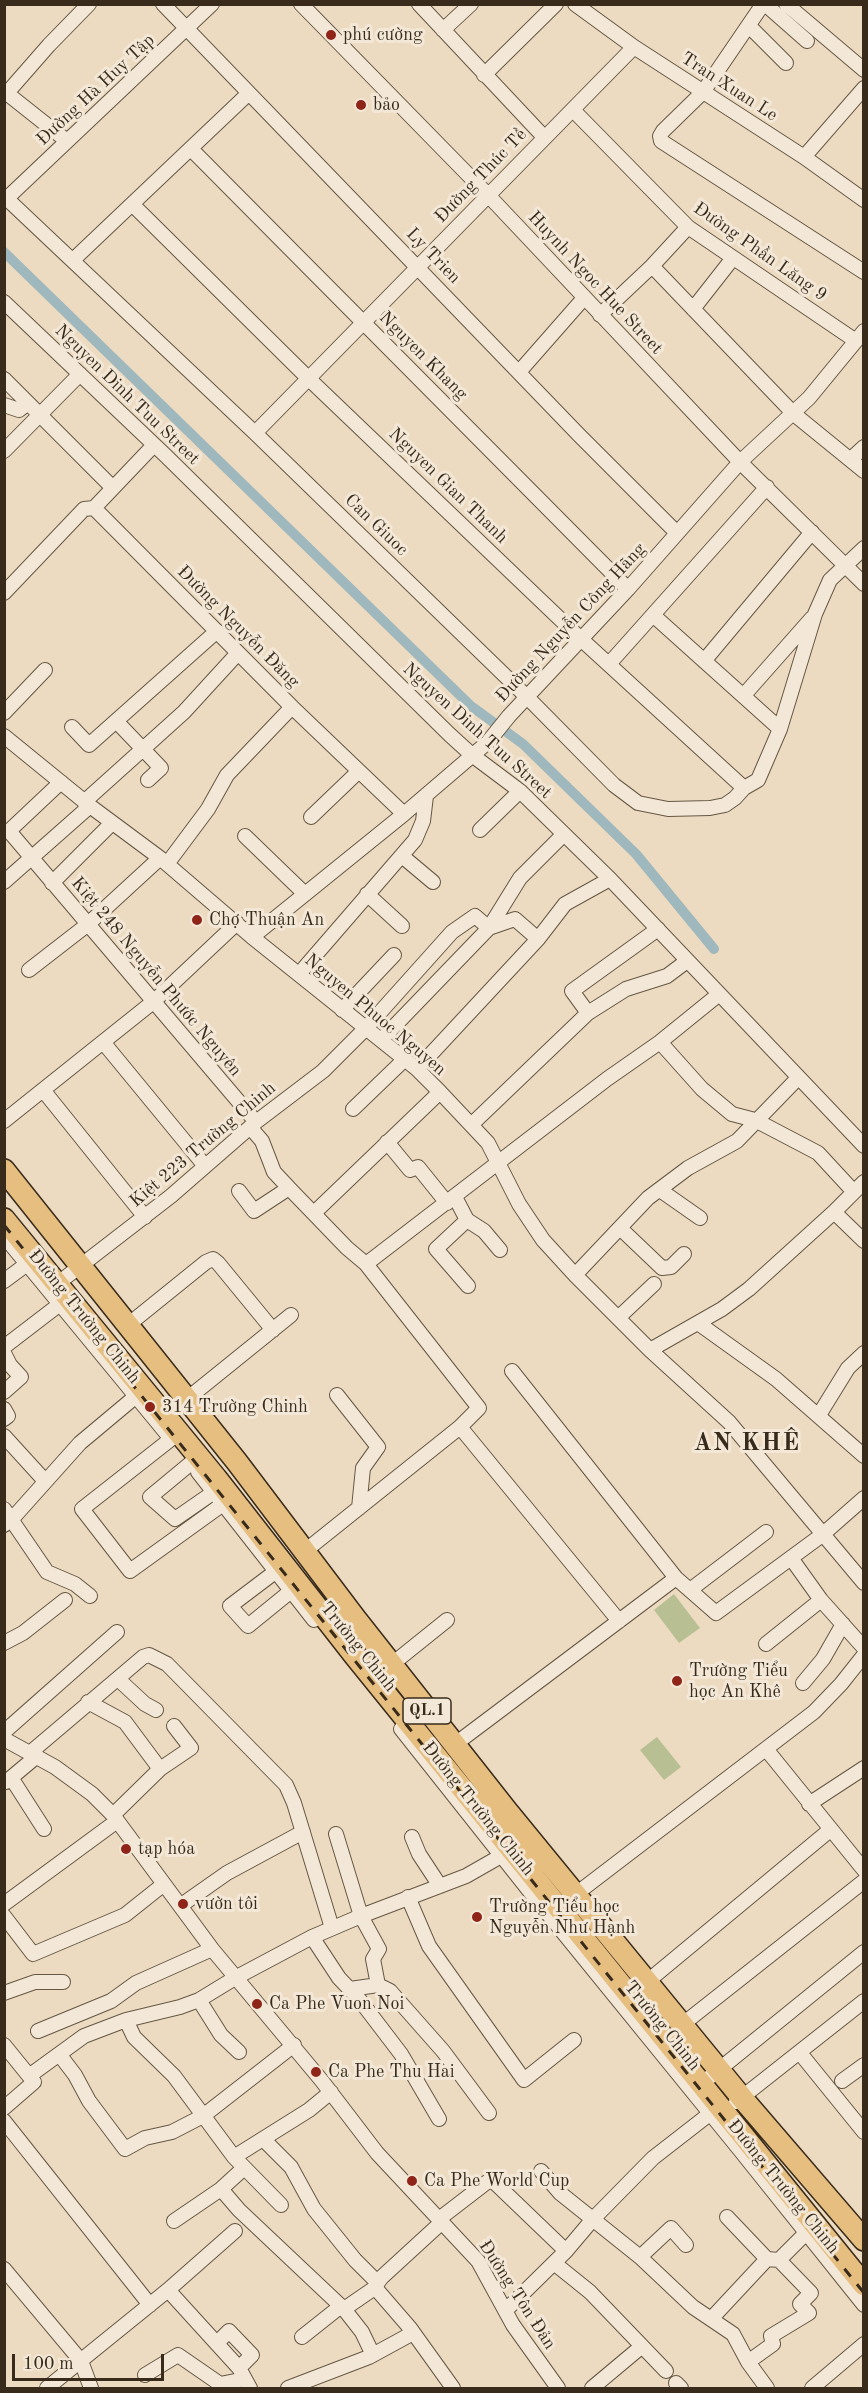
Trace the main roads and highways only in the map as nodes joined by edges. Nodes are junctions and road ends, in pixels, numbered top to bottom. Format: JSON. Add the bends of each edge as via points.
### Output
{"nodes":[{"id":1,"x":4,"y":1170,"type":"edge"},
{"id":2,"x":4,"y":1219,"type":"edge"},
{"id":3,"x":247,"y":1475,"type":"junction"},
{"id":4,"x":221,"y":1496,"type":"junction"},
{"id":5,"x":373,"y":1642,"type":"junction"},
{"id":6,"x":355,"y":1656,"type":"junction"},
{"id":7,"x":864,"y":2240,"type":"edge"},
{"id":8,"x":864,"y":2285,"type":"edge"}],
"edges":[{"from":1,"to":3,"type":"highway","name":"Đường Trường Chinh","number":"QL.1"},
{"from":2,"to":4,"type":"highway","name":"Đường Trường Chinh","number":"QL.1","via":[[58,1294]]},
{"from":3,"to":4,"type":"highway"},
{"from":3,"to":5,"type":"highway","name":"Đường Trường Chinh","number":"QL.1"},
{"from":4,"to":6,"type":"highway","name":"Đường Trường Chinh","number":"QL.1"},
{"from":5,"to":6,"type":"highway"},
{"from":5,"to":7,"type":"highway","name":"Đường Trường Chinh","number":"QL.1","via":[[718,2069]]},
{"from":6,"to":8,"type":"highway","name":"Đường Trường Chinh","number":"QL.1","via":[[700,2085],[717,2112]]}]}
